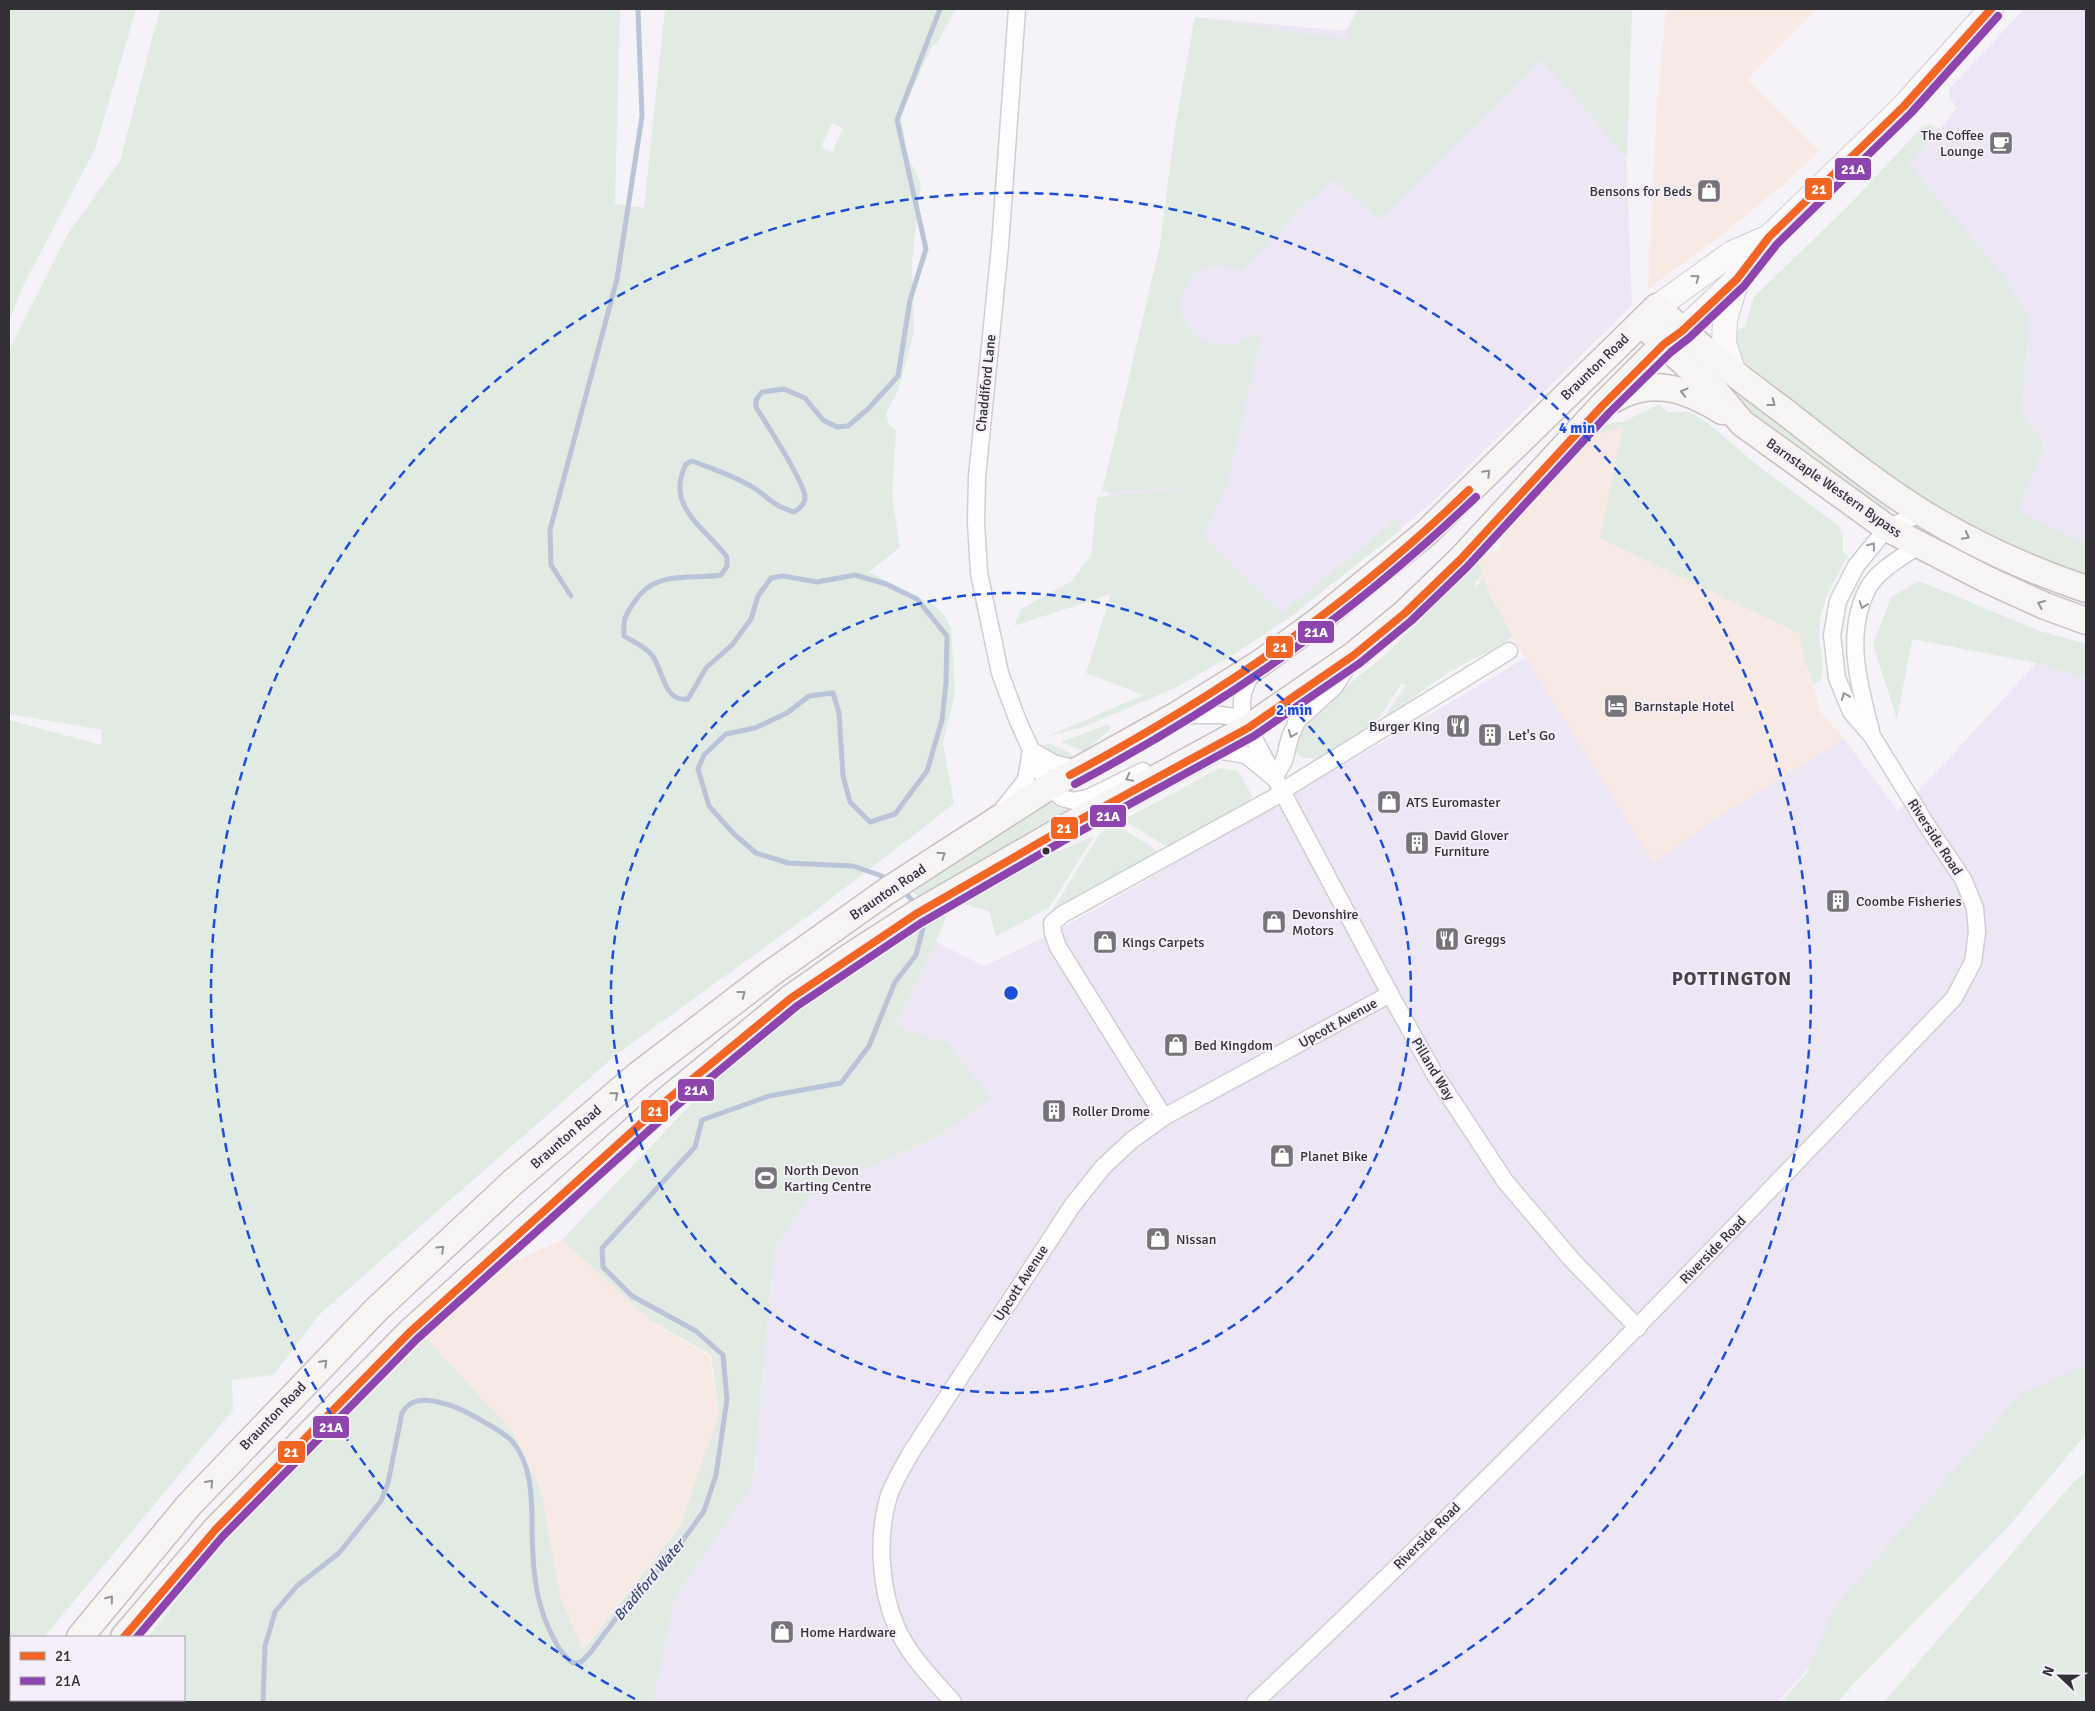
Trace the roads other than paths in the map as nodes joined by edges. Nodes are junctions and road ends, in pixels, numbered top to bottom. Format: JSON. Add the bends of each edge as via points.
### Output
{"nodes":[{"id":1,"x":1017,"y":9,"type":"edge"},
{"id":2,"x":1991,"y":9,"type":"edge"},
{"id":3,"x":1769,"y":237,"type":"junction"},
{"id":4,"x":1737,"y":279,"type":"junction"},
{"id":5,"x":1649,"y":315,"type":"junction"},
{"id":6,"x":1673,"y":337,"type":"junction"},
{"id":7,"x":1734,"y":373,"type":"junction"},
{"id":8,"x":1602,"y":406,"type":"junction"},
{"id":9,"x":1742,"y":423,"type":"junction"},
{"id":10,"x":1923,"y":513,"type":"junction"},
{"id":11,"x":1887,"y":528,"type":"junction"},
{"id":12,"x":1918,"y":546,"type":"junction"},
{"id":13,"x":2086,"y":589,"type":"edge"},
{"id":14,"x":2086,"y":621,"type":"edge"},
{"id":15,"x":1509,"y":651,"type":"dead end"},
{"id":16,"x":1354,"y":655,"type":"junction"},
{"id":17,"x":1259,"y":664,"type":"junction"},
{"id":18,"x":1178,"y":715,"type":"junction"},
{"id":19,"x":1245,"y":723,"type":"junction"},
{"id":20,"x":1872,"y":736,"type":"junction"},
{"id":21,"x":1212,"y":749,"type":"junction"},
{"id":22,"x":1031,"y":750,"type":"junction"},
{"id":23,"x":1176,"y":768,"type":"junction"},
{"id":24,"x":1080,"y":770,"type":"junction"},
{"id":25,"x":1274,"y":778,"type":"junction"},
{"id":26,"x":1048,"y":786,"type":"junction"},
{"id":27,"x":1282,"y":793,"type":"junction"},
{"id":28,"x":994,"y":820,"type":"junction"},
{"id":29,"x":1390,"y":994,"type":"junction"},
{"id":30,"x":1164,"y":1117,"type":"junction"},
{"id":31,"x":1638,"y":1328,"type":"junction"},
{"id":32,"x":81,"y":1636,"type":"edge"},
{"id":33,"x":125,"y":1636,"type":"edge"},
{"id":34,"x":953,"y":1702,"type":"edge"},
{"id":35,"x":1255,"y":1702,"type":"edge"}],
"edges":[{"from":1,"to":22,"type":"street","name":"Chaddiford Lane","via":[[1000,246],[977,477],[976,522],[979,573],[1000,673]]},
{"from":2,"to":3,"type":"main road","name":"Braunton Road","via":[[1904,106]]},
{"from":3,"to":4,"type":"main road","name":"Braunton Road"},
{"from":5,"to":3,"type":"main road","name":"Braunton Road","one_way":true,"via":[[1732,253]]},
{"from":4,"to":6,"type":"main road","name":"Braunton Road"},
{"from":4,"to":7,"type":"main road","via":[[1725,320],[1724,343]]},
{"from":5,"to":6,"type":"main road","name":"Barnstaple Western Bypass"},
{"from":17,"to":5,"type":"main road","name":"Braunton Road","one_way":true,"via":[[1318,622],[1427,532]]},
{"from":6,"to":7,"type":"main road","name":"Barnstaple Western Bypass"},
{"from":6,"to":8,"type":"main road","name":"Braunton Road"},
{"from":6,"to":9,"type":"main road","name":"Barnstaple Western Bypass"},
{"from":7,"to":10,"type":"main road","name":"Barnstaple Western Bypass","one_way":true,"via":[[1875,481]]},
{"from":9,"to":8,"type":"main road","one_way":true,"via":[[1688,392],[1667,388],[1643,389],[1621,395]]},
{"from":8,"to":16,"type":"main road","name":"Braunton Road","via":[[1460,560],[1405,613]]},
{"from":9,"to":11,"type":"main road","name":"Barnstaple Western Bypass"},
{"from":10,"to":11,"type":"street","name":"Riverside Road"},
{"from":10,"to":13,"type":"main road","name":"Barnstaple Western Bypass","one_way":true,"via":[[2010,558]]},
{"from":11,"to":12,"type":"main road","name":"Barnstaple Western Bypass"},
{"from":20,"to":11,"type":"street","name":"Riverside Road","one_way":true,"via":[[1851,712],[1837,678],[1832,635],[1838,601],[1856,566]]},
{"from":14,"to":12,"type":"main road","name":"Barnstaple Western Bypass","one_way":true,"via":[[1994,583]]},
{"from":12,"to":20,"type":"street","name":"Riverside Road","one_way":true,"via":[[1890,565],[1869,587],[1858,619],[1854,645]]},
{"from":15,"to":27,"type":"street"},
{"from":16,"to":19,"type":"main road","name":"Braunton Road"},
{"from":16,"to":25,"type":"street","one_way":true,"via":[[1335,686],[1297,722],[1284,761]]},
{"from":17,"to":18,"type":"main road","name":"Braunton Road"},
{"from":17,"to":19,"type":"street","name":"Pilland Way","via":[[1247,680],[1242,695]]},
{"from":18,"to":19,"type":"street","via":[[1206,714]]},
{"from":18,"to":24,"type":"main road","name":"Braunton Road"},
{"from":19,"to":21,"type":"main road","name":"Braunton Road"},
{"from":19,"to":25,"type":"street","name":"Pilland Way"},
{"from":20,"to":31,"type":"street","name":"Riverside Road","via":[[1963,879],[1974,908],[1977,932],[1973,962],[1954,998]]},
{"from":21,"to":23,"type":"main road","name":"Braunton Road"},
{"from":21,"to":25,"type":"street","name":"Pilland Way","via":[[1246,756]]},
{"from":22,"to":24,"type":"street","via":[[1053,763]]},
{"from":22,"to":26,"type":"street","name":"Chaddiford Lane"},
{"from":22,"to":28,"type":"street","via":[[1026,780]]},
{"from":23,"to":26,"type":"street","one_way":true,"via":[[1150,768],[1090,797],[1074,801],[1062,798]]},
{"from":23,"to":33,"type":"main road","name":"Braunton Road","via":[[1063,829],[850,956],[791,998],[680,1088],[410,1332],[216,1529]]},
{"from":24,"to":26,"type":"main road","name":"Braunton Road"},
{"from":25,"to":27,"type":"street","name":"Pilland Way"},
{"from":26,"to":28,"type":"main road","name":"Braunton Road"},
{"from":27,"to":29,"type":"street","name":"Pilland Way"},
{"from":27,"to":30,"type":"street","via":[[1052,922],[1058,947]]},
{"from":32,"to":28,"type":"main road","name":"Braunton Road","one_way":true,"via":[[230,1461],[376,1310],[513,1182],[699,1026],[880,896]]},
{"from":29,"to":30,"type":"street","name":"Upcott Avenue"},
{"from":29,"to":31,"type":"street","name":"Pilland Way","via":[[1434,1073],[1505,1181],[1572,1260]]},
{"from":30,"to":34,"type":"street","name":"Upcott Avenue","via":[[1103,1167],[1072,1206],[910,1454],[888,1498],[882,1536],[887,1599],[896,1627],[914,1655]]},
{"from":31,"to":35,"type":"street","name":"Riverside Road"}]}
